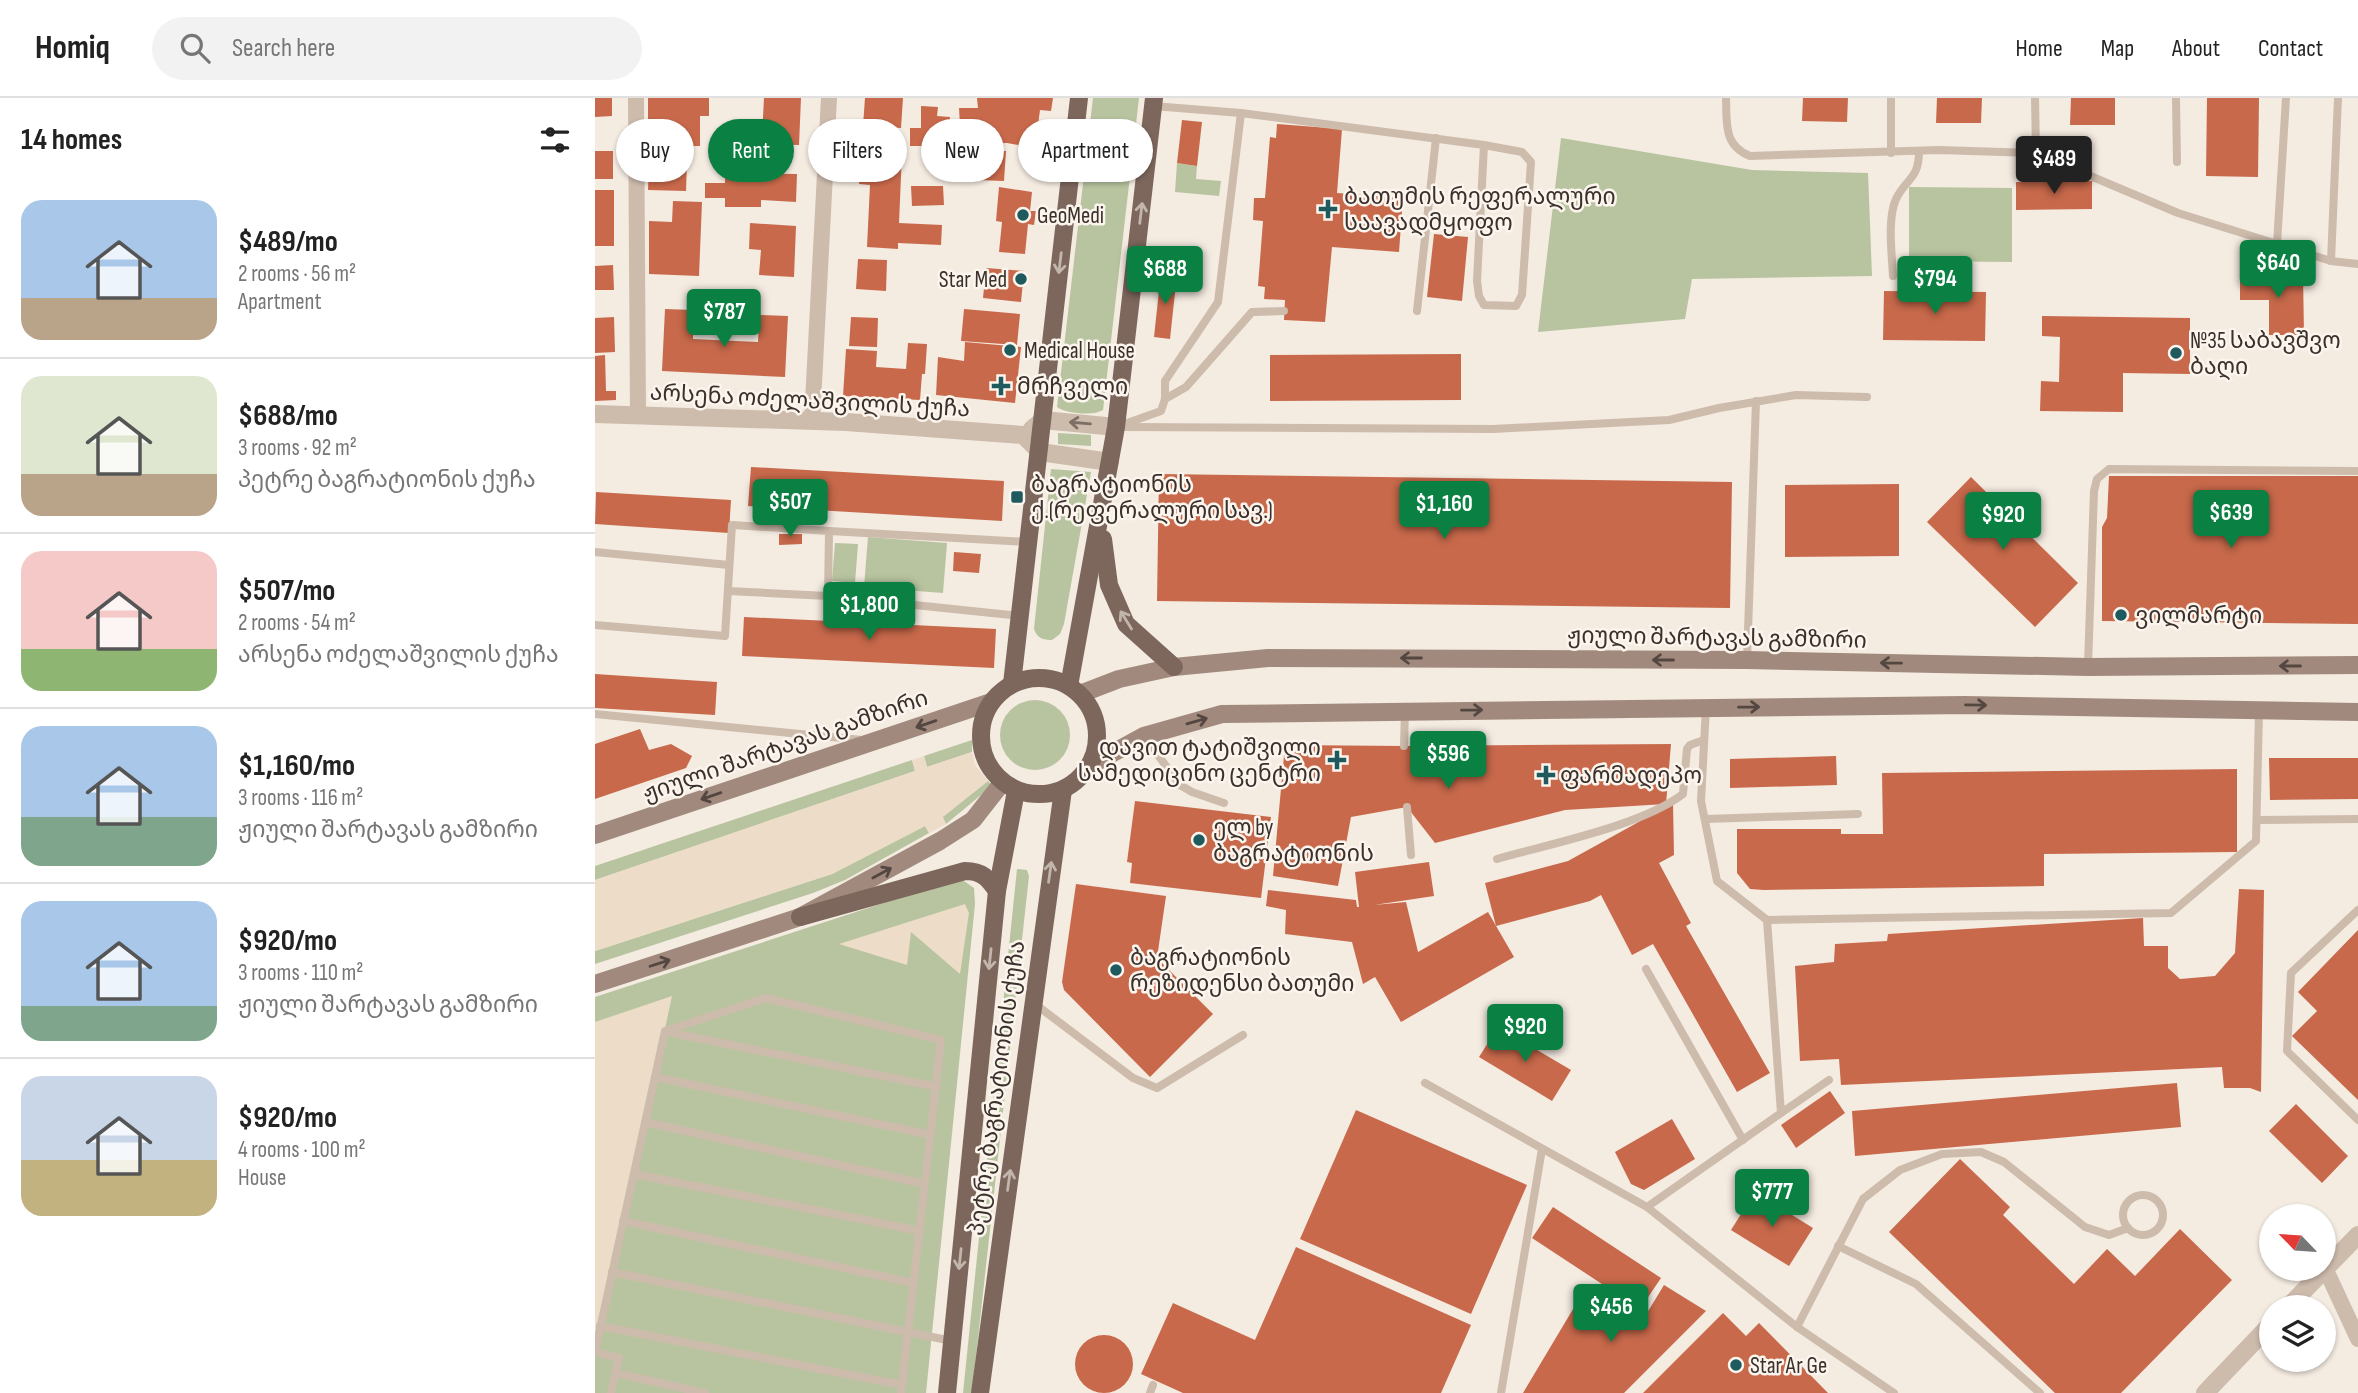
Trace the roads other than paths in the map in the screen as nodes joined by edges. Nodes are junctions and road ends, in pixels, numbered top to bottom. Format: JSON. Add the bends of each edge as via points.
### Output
{"nodes":[{"id":1,"x":636,"y":98,"type":"edge"},
{"id":2,"x":829,"y":98,"type":"edge"},
{"id":3,"x":1079,"y":98,"type":"edge"},
{"id":4,"x":1727,"y":98,"type":"edge"},
{"id":5,"x":1891,"y":98,"type":"edge"},
{"id":6,"x":2035,"y":98,"type":"edge"},
{"id":7,"x":2176,"y":98,"type":"edge"},
{"id":8,"x":2286,"y":98,"type":"edge"},
{"id":9,"x":2338,"y":98,"type":"edge"},
{"id":10,"x":1154,"y":102,"type":"edge"},
{"id":11,"x":1241,"y":113,"type":"junction"},
{"id":12,"x":1436,"y":138,"type":"junction"},
{"id":13,"x":1484,"y":145,"type":"junction"},
{"id":14,"x":1919,"y":151,"type":"junction"},
{"id":15,"x":1891,"y":153,"type":"junction"},
{"id":16,"x":2036,"y":153,"type":"junction"},
{"id":17,"x":2177,"y":162,"type":"dead end"},
{"id":18,"x":2277,"y":244,"type":"junction"},
{"id":19,"x":2331,"y":261,"type":"junction"},
{"id":20,"x":2358,"y":264,"type":"edge"},
{"id":21,"x":1893,"y":276,"type":"dead end"},
{"id":22,"x":1284,"y":311,"type":"dead end"},
{"id":23,"x":1417,"y":311,"type":"dead end"},
{"id":24,"x":1867,"y":397,"type":"dead end"},
{"id":25,"x":1165,"y":399,"type":"junction"},
{"id":26,"x":1756,"y":401,"type":"junction"},
{"id":27,"x":595,"y":414,"type":"edge"},
{"id":28,"x":638,"y":416,"type":"junction"},
{"id":29,"x":1043,"y":420,"type":"junction"},
{"id":30,"x":812,"y":421,"type":"junction"},
{"id":31,"x":1116,"y":427,"type":"junction"},
{"id":32,"x":1023,"y":435,"type":"junction"},
{"id":33,"x":1040,"y":452,"type":"junction"},
{"id":34,"x":1110,"y":462,"type":"junction"},
{"id":35,"x":2358,"y":471,"type":"edge"},
{"id":36,"x":1102,"y":509,"type":"junction"},
{"id":37,"x":829,"y":531,"type":"junction"},
{"id":38,"x":1029,"y":542,"type":"junction"},
{"id":39,"x":595,"y":552,"type":"edge"},
{"id":40,"x":729,"y":565,"type":"junction"},
{"id":41,"x":727,"y":592,"type":"junction"},
{"id":42,"x":828,"y":596,"type":"junction"},
{"id":43,"x":1021,"y":616,"type":"junction"},
{"id":44,"x":595,"y":625,"type":"edge"},
{"id":45,"x":1747,"y":660,"type":"junction"},
{"id":46,"x":2358,"y":666,"type":"edge"},
{"id":47,"x":1174,"y":667,"type":"junction"},
{"id":48,"x":2088,"y":667,"type":"junction"},
{"id":49,"x":1012,"y":684,"type":"junction"},
{"id":50,"x":1074,"y":690,"type":"junction"},
{"id":51,"x":991,"y":702,"type":"junction"},
{"id":52,"x":1706,"y":707,"type":"junction"},
{"id":53,"x":1405,"y":711,"type":"junction"},
{"id":54,"x":2259,"y":711,"type":"junction"},
{"id":55,"x":2358,"y":712,"type":"edge"},
{"id":56,"x":595,"y":714,"type":"edge"},
{"id":57,"x":1144,"y":736,"type":"junction"},
{"id":58,"x":1704,"y":740,"type":"junction"},
{"id":59,"x":876,"y":741,"type":"junction"},
{"id":60,"x":1404,"y":746,"type":"dead end"},
{"id":61,"x":1089,"y":766,"type":"junction"},
{"id":62,"x":1009,"y":787,"type":"junction"},
{"id":63,"x":1063,"y":790,"type":"junction"},
{"id":64,"x":1224,"y":803,"type":"dead end"},
{"id":65,"x":1407,"y":807,"type":"dead end"},
{"id":66,"x":1858,"y":814,"type":"dead end"},
{"id":67,"x":1706,"y":819,"type":"junction"},
{"id":68,"x":2358,"y":819,"type":"edge"},
{"id":69,"x":2257,"y":820,"type":"junction"},
{"id":70,"x":595,"y":835,"type":"edge"},
{"id":71,"x":1411,"y":855,"type":"dead end"},
{"id":72,"x":1497,"y":859,"type":"dead end"},
{"id":73,"x":997,"y":891,"type":"junction"},
{"id":74,"x":2358,"y":910,"type":"edge"},
{"id":75,"x":800,"y":917,"type":"junction"},
{"id":76,"x":1767,"y":920,"type":"junction"},
{"id":77,"x":1646,"y":969,"type":"dead end"},
{"id":78,"x":595,"y":984,"type":"edge"},
{"id":79,"x":1034,"y":1003,"type":"junction"},
{"id":80,"x":665,"y":1031,"type":"junction"},
{"id":81,"x":1243,"y":1035,"type":"dead end"},
{"id":82,"x":655,"y":1077,"type":"junction"},
{"id":83,"x":1829,"y":1080,"type":"dead end"},
{"id":84,"x":1425,"y":1083,"type":"dead end"},
{"id":85,"x":937,"y":1087,"type":"junction"},
{"id":86,"x":1781,"y":1113,"type":"junction"},
{"id":87,"x":2358,"y":1120,"type":"edge"},
{"id":88,"x":645,"y":1122,"type":"junction"},
{"id":89,"x":931,"y":1135,"type":"junction"},
{"id":90,"x":1743,"y":1140,"type":"junction"},
{"id":91,"x":1542,"y":1149,"type":"junction"},
{"id":92,"x":634,"y":1174,"type":"junction"},
{"id":93,"x":925,"y":1184,"type":"junction"},
{"id":94,"x":1647,"y":1208,"type":"junction"},
{"id":95,"x":624,"y":1221,"type":"junction"},
{"id":96,"x":2128,"y":1228,"type":"junction"},
{"id":97,"x":920,"y":1231,"type":"junction"},
{"id":98,"x":2358,"y":1235,"type":"edge"},
{"id":99,"x":1838,"y":1246,"type":"junction"},
{"id":100,"x":2336,"y":1257,"type":"edge"},
{"id":101,"x":612,"y":1272,"type":"junction"},
{"id":102,"x":2313,"y":1281,"type":"edge"},
{"id":103,"x":2331,"y":1281,"type":"edge"},
{"id":104,"x":914,"y":1283,"type":"junction"},
{"id":105,"x":2299,"y":1295,"type":"edge"},
{"id":106,"x":600,"y":1326,"type":"junction"},
{"id":107,"x":1797,"y":1327,"type":"junction"},
{"id":108,"x":908,"y":1333,"type":"junction"},
{"id":109,"x":2259,"y":1337,"type":"edge"},
{"id":110,"x":2358,"y":1339,"type":"edge"},
{"id":111,"x":952,"y":1341,"type":"junction"},
{"id":112,"x":595,"y":1352,"type":"edge"},
{"id":113,"x":615,"y":1373,"type":"junction"},
{"id":114,"x":902,"y":1389,"type":"edge"},
{"id":115,"x":611,"y":1393,"type":"edge"},
{"id":116,"x":705,"y":1393,"type":"edge"},
{"id":117,"x":947,"y":1393,"type":"edge"},
{"id":118,"x":980,"y":1393,"type":"edge"},
{"id":119,"x":1501,"y":1393,"type":"edge"},
{"id":120,"x":1894,"y":1393,"type":"edge"},
{"id":121,"x":2039,"y":1393,"type":"edge"},
{"id":122,"x":2205,"y":1393,"type":"edge"}],
"edges":[{"from":1,"to":28,"type":"street"},
{"from":2,"to":30,"type":"street"},
{"from":3,"to":29,"type":"main road","one_way":true},
{"from":4,"to":15,"type":"lane","via":[[1727,130],[1738,151],[1750,156]]},
{"from":5,"to":15,"type":"lane"},
{"from":6,"to":16,"type":"lane"},
{"from":7,"to":17,"type":"lane"},
{"from":8,"to":18,"type":"lane"},
{"from":9,"to":19,"type":"lane"},
{"from":10,"to":11,"type":"lane"},
{"from":31,"to":10,"type":"main road","one_way":true},
{"from":11,"to":12,"type":"lane"},
{"from":11,"to":25,"type":"lane","via":[[1218,302],[1165,381]]},
{"from":12,"to":13,"type":"lane"},
{"from":12,"to":23,"type":"lane"},
{"from":13,"to":13,"type":"lane","via":[[1522,152],[1531,162],[1522,295],[1516,306],[1484,305],[1479,296]]},
{"from":14,"to":15,"type":"lane"},
{"from":14,"to":16,"type":"lane"},
{"from":14,"to":21,"type":"lane","via":[[1919,166],[1892,213]]},
{"from":16,"to":18,"type":"lane","via":[[2178,214]]},
{"from":18,"to":19,"type":"lane"},
{"from":19,"to":20,"type":"lane"},
{"from":22,"to":25,"type":"lane","via":[[1252,312],[1186,387]]},
{"from":24,"to":26,"type":"lane","via":[[1796,396]]},
{"from":25,"to":31,"type":"lane","via":[[1161,411]]},
{"from":26,"to":31,"type":"lane","via":[[1669,420],[1493,429]]},
{"from":26,"to":45,"type":"lane"},
{"from":27,"to":28,"type":"street","name":"არსენა ოძელაშვილის ქუჩა"},
{"from":28,"to":30,"type":"street","name":"არსენა ოძელაშვილის ქუჩა"},
{"from":31,"to":29,"type":"street","one_way":true},
{"from":29,"to":32,"type":"street"},
{"from":29,"to":33,"type":"main road"},
{"from":30,"to":32,"type":"street","name":"არსენა ოძელაშვილის ქუჩა"},
{"from":31,"to":34,"type":"main road"},
{"from":32,"to":33,"type":"street"},
{"from":33,"to":34,"type":"street"},
{"from":33,"to":38,"type":"main road"},
{"from":34,"to":36,"type":"main road"},
{"from":35,"to":48,"type":"lane","via":[[2109,469],[2097,479],[2094,491]]},
{"from":47,"to":36,"type":"main road","one_way":true,"via":[[1126,624],[1109,585]]},
{"from":36,"to":50,"type":"main road"},
{"from":37,"to":38,"type":"lane"},
{"from":37,"to":40,"type":"lane","via":[[732,525]]},
{"from":37,"to":42,"type":"lane"},
{"from":38,"to":43,"type":"main road"},
{"from":39,"to":40,"type":"lane"},
{"from":40,"to":41,"type":"lane"},
{"from":41,"to":42,"type":"lane"},
{"from":41,"to":44,"type":"lane","via":[[725,636]]},
{"from":42,"to":43,"type":"lane"},
{"from":43,"to":49,"type":"main road"},
{"from":45,"to":47,"type":"main road","name":"ჟიული შარტავას გამზირი","one_way":true,"via":[[1268,658]]},
{"from":48,"to":45,"type":"main road","name":"ჟიული შარტავას გამზირი","one_way":true},
{"from":46,"to":48,"type":"main road","name":"ჟიული შარტავას გამზირი","one_way":true},
{"from":47,"to":50,"type":"main road","name":"ჟიული შარტავას გამზირი"},
{"from":49,"to":50,"type":"main road","via":[[1047,678]]},
{"from":49,"to":51,"type":"main road"},
{"from":50,"to":61,"type":"main road","via":[[1088,704],[1097,728]]},
{"from":51,"to":59,"type":"main road","name":"ჟიული შარტავას გამზირი","one_way":true},
{"from":51,"to":62,"type":"main road","via":[[982,722],[980,744],[988,766]]},
{"from":53,"to":52,"type":"main road","one_way":true},
{"from":52,"to":54,"type":"main road","one_way":true,"via":[[1965,705]]},
{"from":52,"to":58,"type":"lane"},
{"from":57,"to":53,"type":"main road","one_way":true,"via":[[1222,714]]},
{"from":53,"to":60,"type":"lane"},
{"from":54,"to":55,"type":"main road"},
{"from":54,"to":69,"type":"lane"},
{"from":56,"to":59,"type":"lane"},
{"from":57,"to":61,"type":"main road"},
{"from":57,"to":64,"type":"lane","via":[[1180,785]]},
{"from":58,"to":67,"type":"lane","via":[[1702,801]]},
{"from":58,"to":72,"type":"lane","via":[[1690,745],[1683,793],[1668,805]]},
{"from":59,"to":70,"type":"main road","name":"ჟიული შარტავას გამზირი","one_way":true},
{"from":61,"to":63,"type":"main road"},
{"from":62,"to":63,"type":"main road","via":[[1031,795]]},
{"from":62,"to":73,"type":"main road","name":"პეტრე ბაგრატიონის ქუჩა"},
{"from":75,"to":62,"type":"main road","one_way":true,"via":[[940,841],[973,820]]},
{"from":79,"to":63,"type":"main road","name":"პეტრე ბაგრატიონის ქუჩა","one_way":true},
{"from":65,"to":71,"type":"lane"},
{"from":66,"to":67,"type":"lane"},
{"from":67,"to":76,"type":"lane","via":[[1717,881]]},
{"from":68,"to":69,"type":"lane"},
{"from":69,"to":76,"type":"lane","via":[[2256,841],[2171,913]]},
{"from":73,"to":75,"type":"main road","via":[[978,871],[965,871]]},
{"from":73,"to":111,"type":"main road","name":"პეტრე ბაგრატიონის ქუჩა","one_way":true},
{"from":74,"to":87,"type":"lane","via":[[2291,973],[2287,1051]]},
{"from":78,"to":75,"type":"main road","one_way":true},
{"from":76,"to":86,"type":"lane"},
{"from":77,"to":90,"type":"lane"},
{"from":79,"to":81,"type":"lane","via":[[1133,1078],[1157,1088]]},
{"from":118,"to":79,"type":"main road","name":"პეტრე ბაგრატიონის ქუჩა","one_way":true},
{"from":80,"to":82,"type":"lane"},
{"from":80,"to":85,"type":"lane"},
{"from":80,"to":85,"type":"lane","via":[[766,998],[941,1040]]},
{"from":82,"to":88,"type":"lane"},
{"from":82,"to":89,"type":"lane"},
{"from":83,"to":86,"type":"lane"},
{"from":84,"to":91,"type":"lane"},
{"from":85,"to":89,"type":"lane"},
{"from":86,"to":90,"type":"lane"},
{"from":88,"to":92,"type":"lane"},
{"from":88,"to":93,"type":"lane"},
{"from":89,"to":93,"type":"lane"},
{"from":90,"to":94,"type":"lane"},
{"from":91,"to":94,"type":"lane"},
{"from":91,"to":119,"type":"lane"},
{"from":92,"to":95,"type":"lane"},
{"from":92,"to":97,"type":"lane"},
{"from":93,"to":97,"type":"lane"},
{"from":94,"to":107,"type":"lane"},
{"from":95,"to":101,"type":"lane"},
{"from":95,"to":104,"type":"lane"},
{"from":96,"to":96,"type":"lane","via":[[2124,1208],[2133,1198],[2146,1195],[2158,1201],[2163,1219],[2156,1230],[2145,1235]]},
{"from":96,"to":99,"type":"lane","via":[[2109,1235],[2085,1227],[2004,1162],[1981,1152],[1942,1154],[1901,1170],[1863,1199]]},
{"from":97,"to":104,"type":"lane"},
{"from":98,"to":100,"type":"street"},
{"from":99,"to":107,"type":"lane"},
{"from":99,"to":121,"type":"lane","via":[[1916,1284]]},
{"from":101,"to":106,"type":"lane"},
{"from":101,"to":108,"type":"lane"},
{"from":102,"to":105,"type":"street"},
{"from":103,"to":110,"type":"street"},
{"from":104,"to":108,"type":"lane"},
{"from":106,"to":112,"type":"lane"},
{"from":106,"to":114,"type":"lane"},
{"from":107,"to":120,"type":"lane"},
{"from":108,"to":111,"type":"lane"},
{"from":108,"to":114,"type":"lane"},
{"from":109,"to":122,"type":"street"},
{"from":111,"to":117,"type":"main road","name":"პეტრე ბაგრატიონის ქუჩა"},
{"from":112,"to":113,"type":"lane","via":[[619,1358]]},
{"from":113,"to":115,"type":"lane"},
{"from":113,"to":116,"type":"lane"}]}
